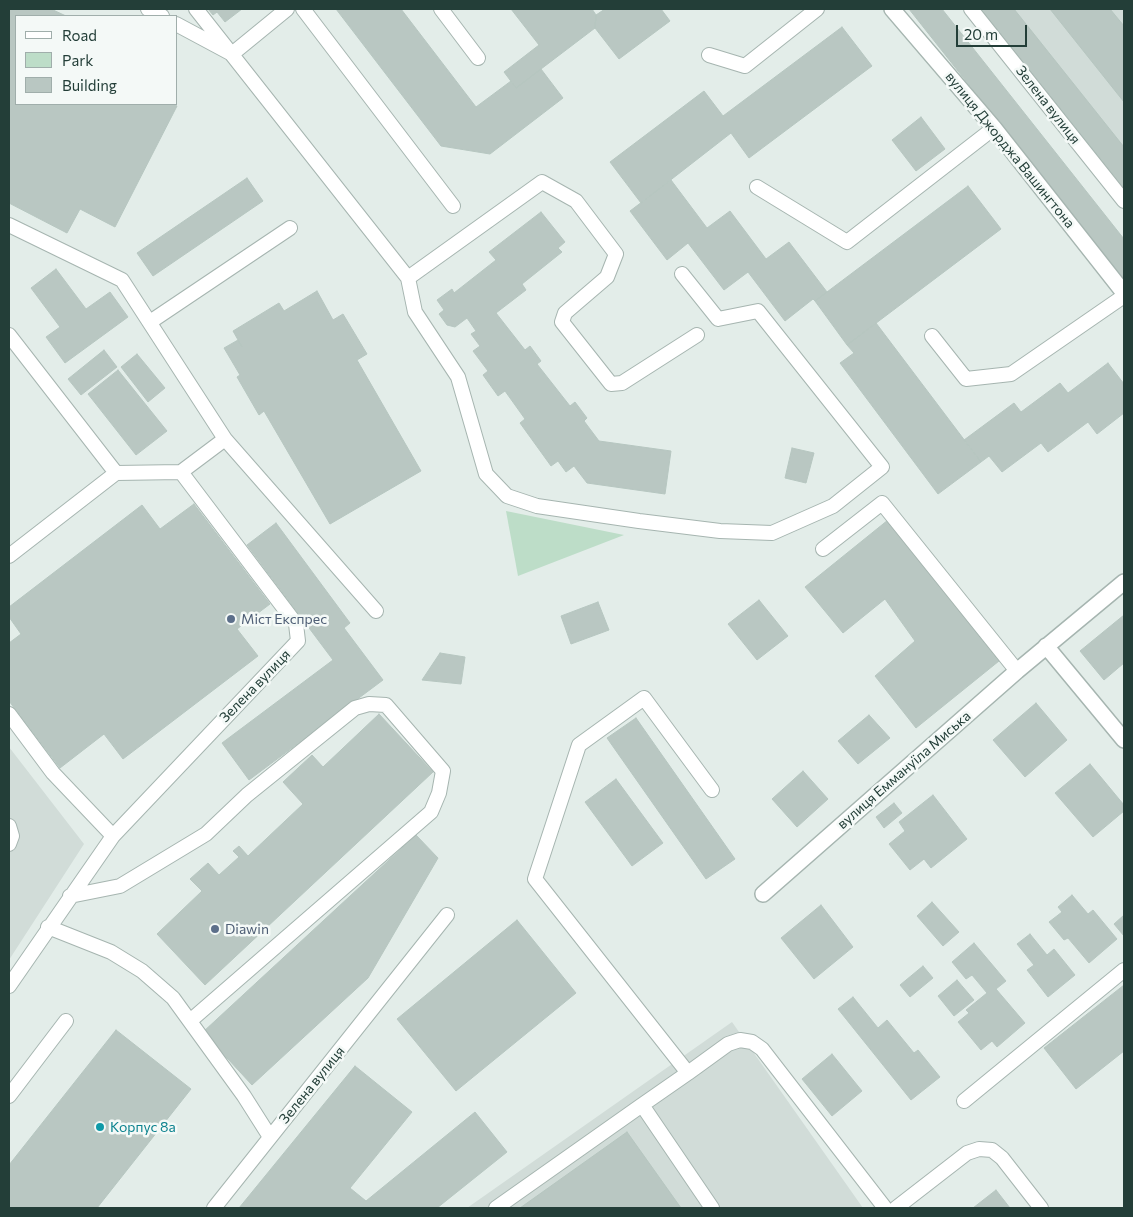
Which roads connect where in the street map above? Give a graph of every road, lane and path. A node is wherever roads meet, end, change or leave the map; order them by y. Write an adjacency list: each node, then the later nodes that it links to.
1 (148, 9): 9 (lane)
2 (196, 9): 11 (lane)
3 (287, 9): 11 (lane)
4 (303, 9): 17 (lane)
5 (441, 9): 13 (lane)
6 (817, 9): 12 (lane)
7 (892, 9): 14 (street, вулиця Джорджа Вашингтона)
8 (971, 9): 16 (lane, Зелена вулиця)
9 (160, 15)
10 (178, 25): 11 (lane)
11 (232, 54): 21 (lane)
12 (709, 55)
13 (478, 58)
14 (994, 128): 15 (lane); 22 (street, вулиця Джорджа Вашингтона)
15 (757, 187)
16 (1124, 201)
17 (454, 206)
18 (9, 225): 23 (lane)
19 (290, 228): 23 (lane)
20 (682, 274): 21 (lane)
21 (408, 278): 25 (lane)
22 (1124, 295): 26 (lane)
23 (150, 322): 27 (lane)
24 (9, 335): 29 (lane)
25 (697, 335)
26 (932, 336)
27 (225, 439): 28 (lane); 33 (lane)
28 (181, 472): 29 (lane); 40 (lane, Зелена вулиця)
29 (116, 473): 31 (lane)
30 (823, 549): 35 (lane)
31 (9, 556)
32 (1124, 582): 34 (street, вулиця Еммануїла Миська)
33 (376, 610)
34 (1046, 646): 35 (street, вулиця Еммануїла Миська); 37 (street)
35 (1017, 671): 42 (street, вулиця Еммануїла Миська)
36 (9, 714): 40 (lane)
37 (1124, 740)
38 (712, 790): 50 (lane)
39 (9, 826): 41 (lane)
40 (113, 836): 43 (lane, Зелена вулиця)
41 (9, 844)
42 (763, 894)
43 (70, 896): 45 (lane, Зелена вулиця); 49 (lane)
44 (448, 915): 54 (lane, Зелена вулиця)
45 (48, 927): 47 (lane, Зелена вулиця); 49 (lane)
46 (1124, 970): 52 (lane)
47 (9, 986)
48 (66, 1021): 51 (lane)
49 (190, 1021): 54 (lane)
50 (688, 1073): 53 (lane); 58 (lane)
51 (9, 1096)
52 (964, 1101)
53 (642, 1105): 56 (lane); 57 (lane)
54 (270, 1137): 55 (lane, Зелена вулиця)
55 (214, 1208)
56 (496, 1208)
57 (712, 1208)
58 (884, 1208)
59 (896, 1208): 60 (lane)
60 (1041, 1208)

